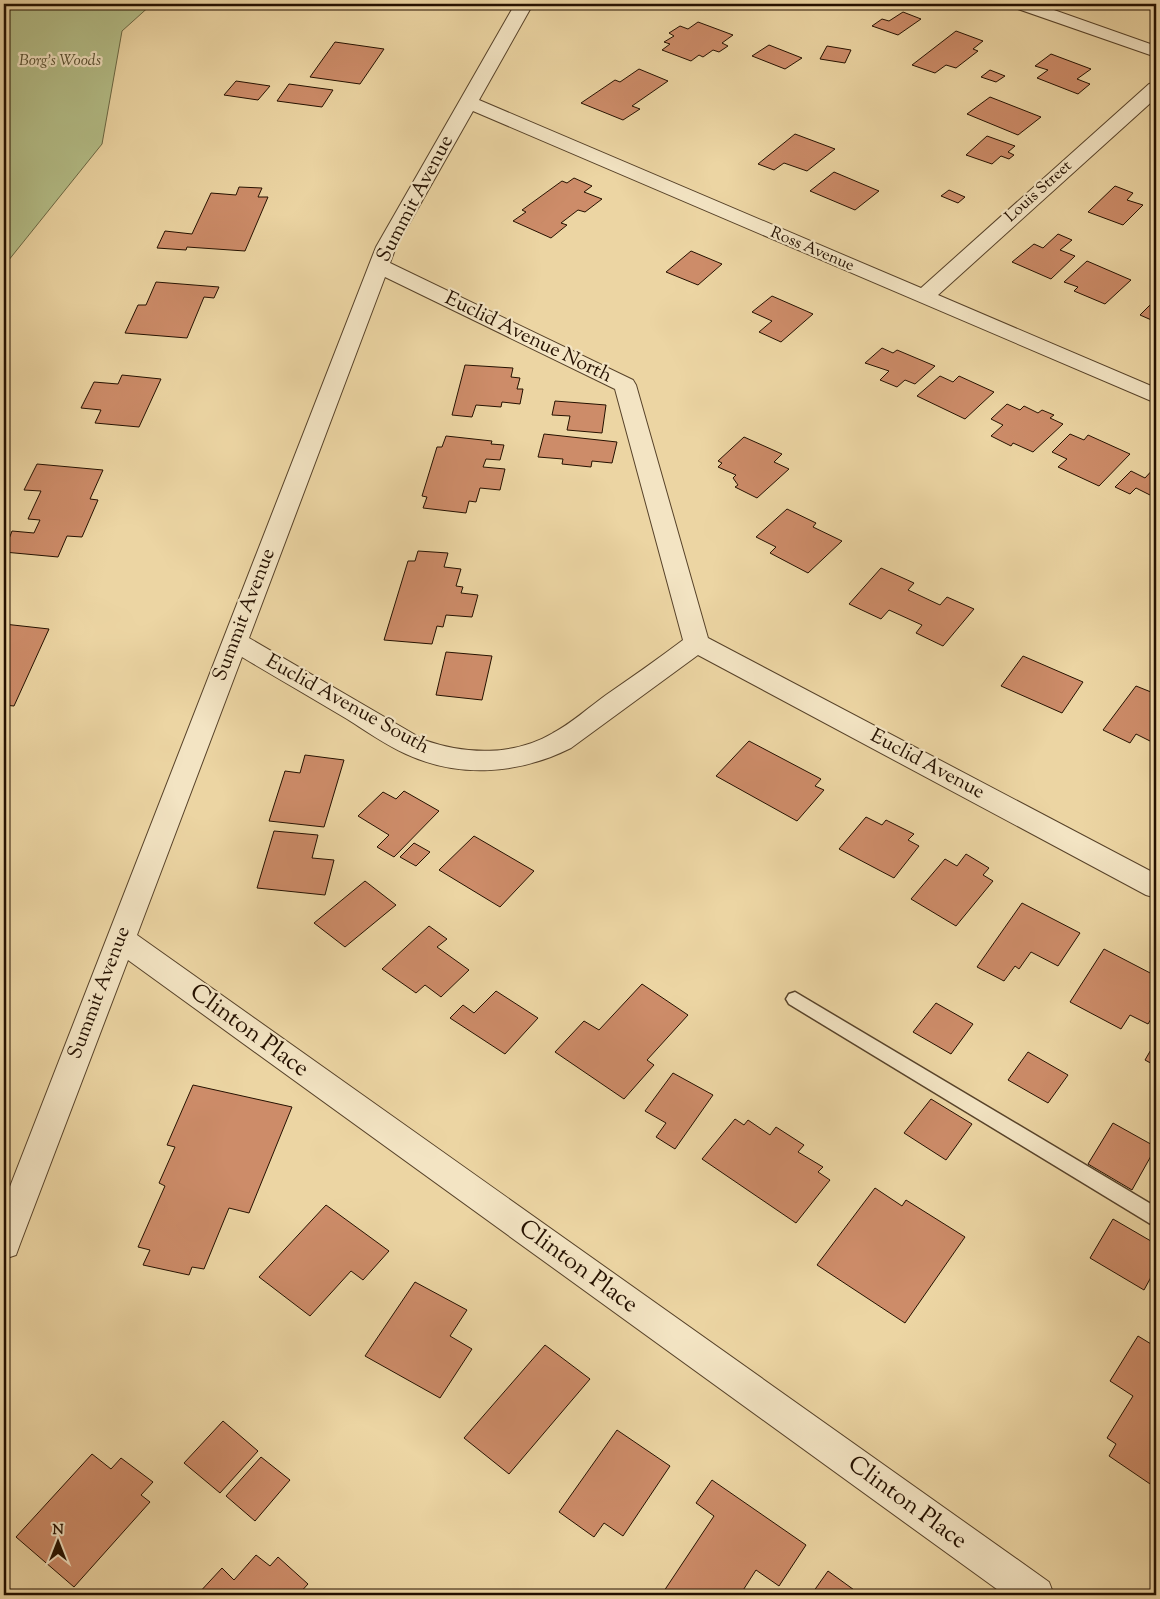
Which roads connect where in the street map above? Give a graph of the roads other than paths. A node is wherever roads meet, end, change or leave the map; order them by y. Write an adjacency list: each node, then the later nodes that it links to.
1 (524, 4): 5 (street, Summit Avenue)
2 (1021, 4): 3 (street)
3 (1156, 52)
4 (1156, 88): 7 (street, Louis Street)
5 (469, 103): 6 (street, Summit Avenue); 7 (street, Ross Avenue)
6 (379, 266): 9 (street, Summit Avenue); 10 (street, Euclid Avenue North)
7 (923, 297): 8 (street, Ross Avenue)
8 (1156, 396)
9 (235, 641): 10 (street, Euclid Avenue South); 12 (street, Summit Avenue)
10 (697, 643): 11 (street, Euclid Avenue)
11 (1156, 887)
12 (121, 939): 15 (street, Summit Avenue); 16 (street, Clinton Place)
13 (794, 999): 14 (lane)
14 (1156, 1217)
15 (4, 1244)
16 (1036, 1595)

